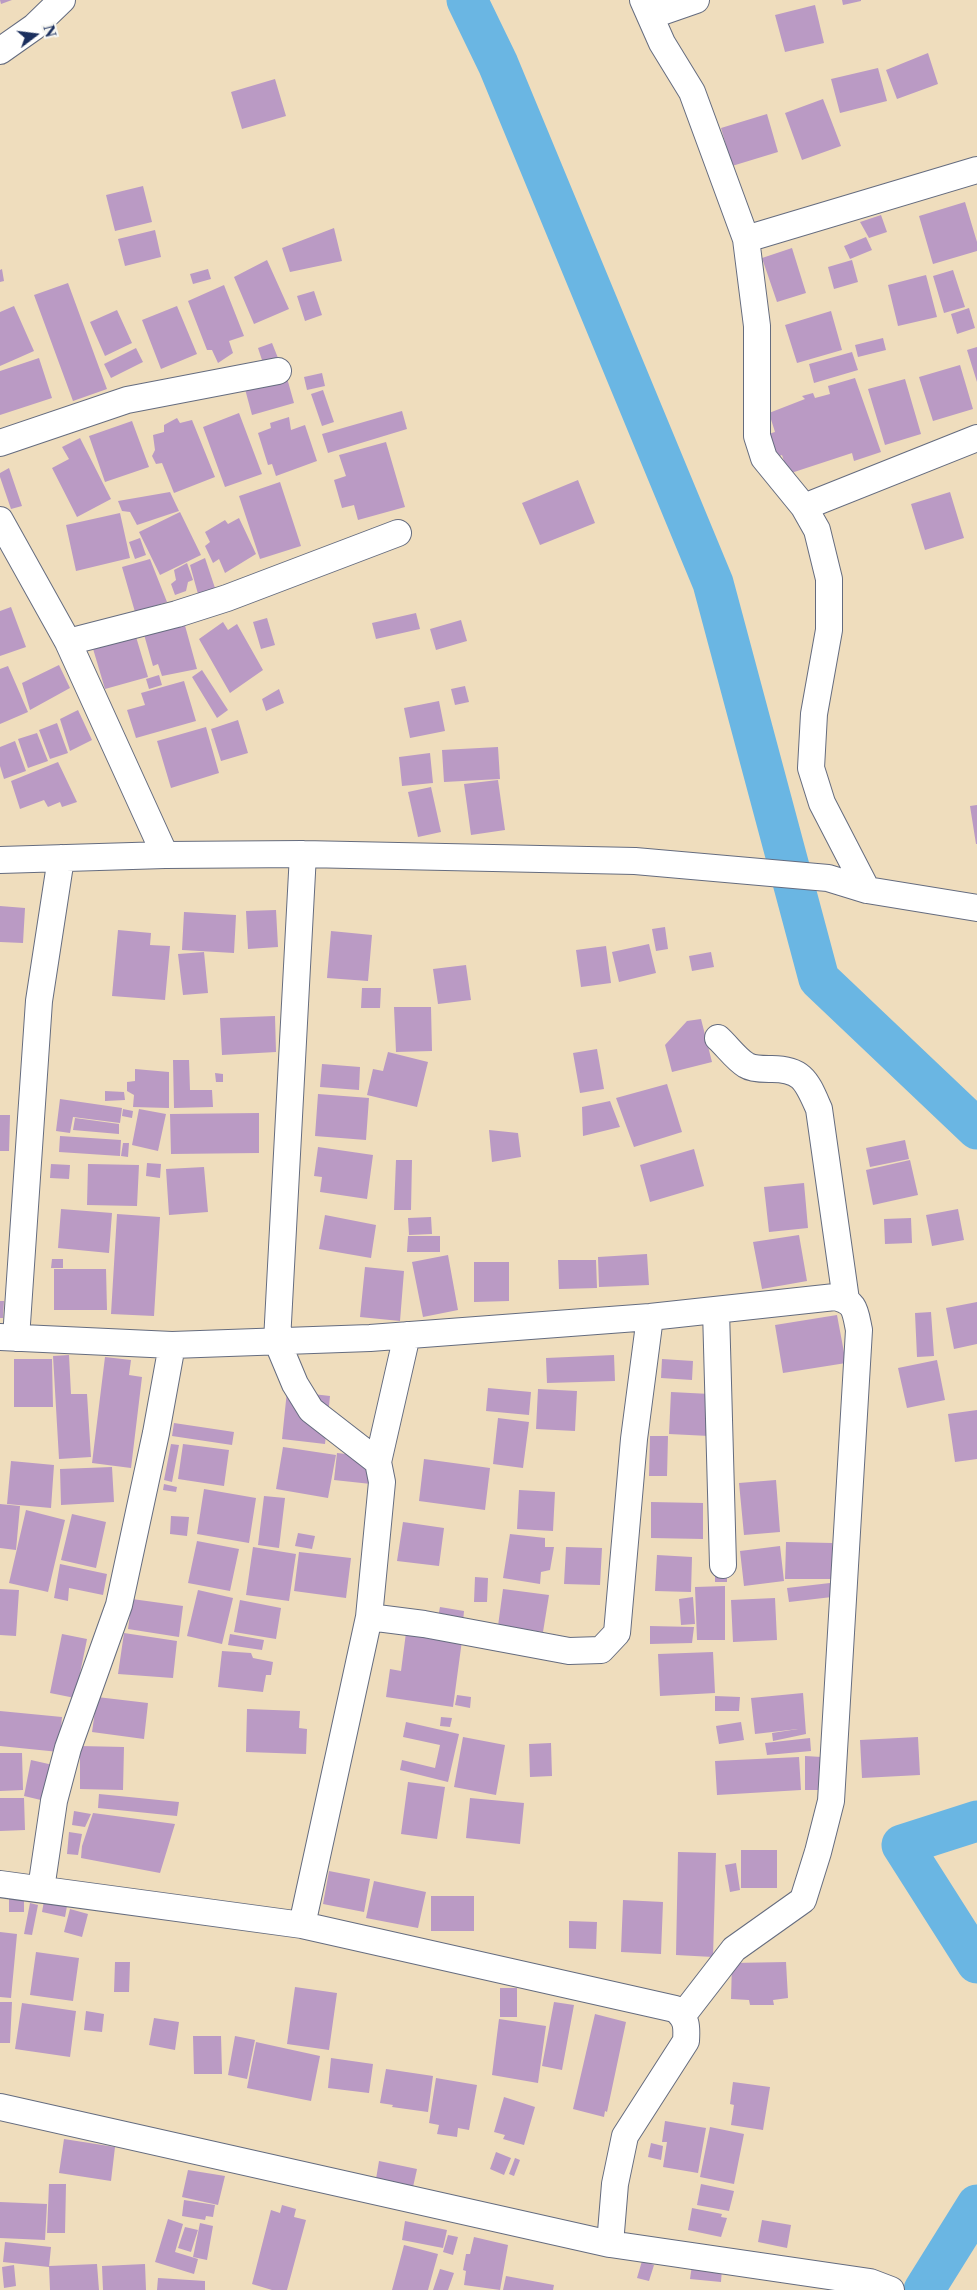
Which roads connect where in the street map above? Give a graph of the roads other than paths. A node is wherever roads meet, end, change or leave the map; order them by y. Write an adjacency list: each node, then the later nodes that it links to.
1 (62, 0): 4 (street)
2 (696, 0): 3 (street)
3 (647, 8): 6 (street)
4 (0, 51)
5 (977, 170): 6 (street)
6 (746, 239): 10 (street)
7 (278, 371): 9 (street)
8 (977, 438): 10 (street)
9 (0, 443)
10 (804, 507): 18 (street)
11 (0, 521): 13 (street)
12 (398, 533): 13 (street)
13 (68, 642): 15 (street)
14 (303, 854): 15 (street); 18 (street); 26 (street)
15 (165, 855): 16 (street)
16 (61, 858): 17 (street); 25 (street)
17 (0, 860)
18 (867, 890): 19 (street)
19 (977, 908)
20 (718, 1038): 21 (street)
21 (846, 1300): 22 (street); 34 (street)
22 (716, 1310): 23 (street); 29 (street)
23 (650, 1317): 24 (street); 30 (street)
24 (407, 1335): 26 (street); 28 (street)
25 (8, 1337): 27 (street)
26 (277, 1341): 27 (street); 28 (street)
27 (172, 1345): 32 (street)
28 (378, 1462): 30 (street)
29 (723, 1565)
30 (369, 1617): 33 (street)
31 (0, 1884): 32 (street)
32 (41, 1889): 33 (street)
33 (302, 1925): 34 (street)
34 (682, 2015): 36 (street)
35 (0, 2107): 36 (street)
36 (610, 2244): 37 (street)
37 (891, 2290)

